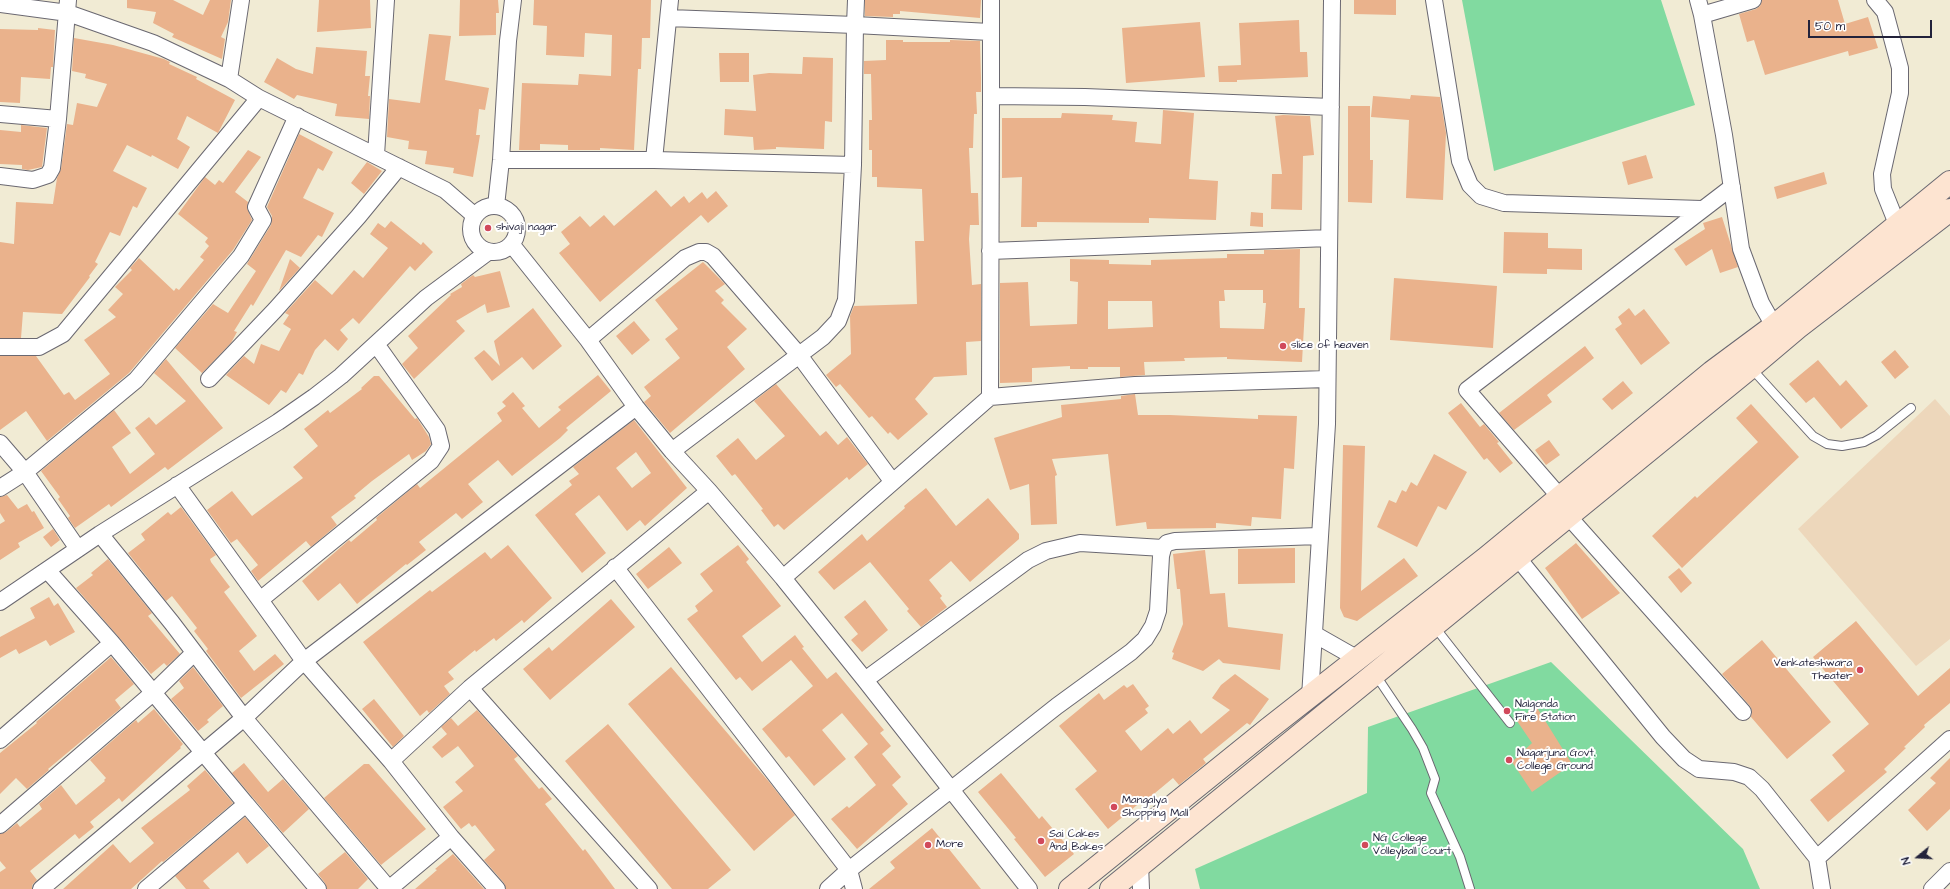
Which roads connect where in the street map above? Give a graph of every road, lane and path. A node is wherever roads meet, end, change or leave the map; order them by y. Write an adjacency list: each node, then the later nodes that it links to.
1 (242, 0): 17 (street)
2 (386, 0): 24 (street)
3 (513, 0): 25 (street)
4 (670, 0): 14 (street)
5 (856, 0): 15 (street)
6 (991, 0): 16 (street)
7 (1332, 0): 20 (street)
8 (1434, 0): 33 (street)
9 (1754, 0): 13 (street)
10 (1875, 0): 36 (street)
11 (0, 4): 12 (street)
12 (68, 6): 17 (street); 23 (street)
13 (1700, 7): 31 (street)
14 (669, 18): 15 (street); 26 (street)
15 (855, 25): 16 (street); 27 (street)
16 (990, 32): 18 (street)
17 (229, 79): 19 (street)
18 (991, 96): 20 (street); 39 (street)
19 (259, 98): 22 (street); 44 (street)
20 (1331, 107): 37 (street)
21 (0, 114): 23 (street)
22 (297, 116): 24 (street); 54 (street)
23 (58, 119): 29 (street)
24 (376, 155): 28 (street)
25 (501, 160): 26 (street); 32 (street)
26 (654, 160): 27 (street)
27 (853, 165): 45 (street)
28 (399, 167): 35 (street); 47 (street)
29 (0, 176)
30 (1950, 182): 36 (main road)
31 (1732, 186): 33 (street); 41 (street)
32 (496, 206): 35 (street); 38 (street)
33 (1702, 209): 59 (street)
34 (1950, 210): 46 (main road)
35 (475, 216): 40 (street)
36 (1897, 224): 41 (main road)
37 (1329, 238): 39 (street); 48 (street)
38 (512, 245): 40 (street); 42 (street)
39 (990, 251): 49 (street)
40 (488, 252): 43 (street)
41 (1774, 326): 59 (main road)
42 (588, 340): 45 (street); 50 (street)
43 (376, 344): 56 (street); 68 (street)
44 (0, 347)
45 (799, 355): 53 (street); 55 (street)
46 (1751, 367): 51 (lane); 59 (main road)
47 (209, 379)
48 (1327, 380): 49 (street); 61 (street)
49 (990, 397): 55 (street)
50 (636, 407): 53 (street); 75 (street)
51 (1911, 408)
52 (0, 443): 54 (street)
53 (672, 451): 58 (street)
54 (25, 472): 57 (street); 63 (street)
55 (892, 481): 67 (street)
56 (177, 485): 60 (street); 68 (street)
57 (0, 488)
58 (709, 491): 65 (street); 67 (street)
59 (1564, 506): 64 (main road); 74 (main road); 81 (street)
60 (100, 534): 63 (street); 73 (street)
61 (1319, 536): 62 (street); 71 (street)
62 (1163, 548): 77 (street); 88 (street)
63 (78, 549): 66 (street)
64 (1517, 557): 70 (main road); 92 (street)
65 (615, 567): 78 (street); 94 (street)
66 (48, 570): 69 (street); 72 (street)
67 (783, 578): 77 (street)
68 (260, 600): 75 (street)
69 (0, 602)
70 (1434, 625): 76 (main road); 83 (lane)
71 (1314, 634): 74 (street); 80 (street)
72 (112, 643): 79 (street); 85 (street)
73 (194, 653): 79 (street); 82 (street)
74 (1358, 659): 80 (main road)
75 (304, 661): 82 (street); 87 (street)
76 (1375, 673): 93 (main road); 108 (lane)
77 (865, 680): 88 (street)
78 (470, 688): 87 (street); 101 (street)
79 (154, 692): 86 (street); 90 (street)
80 (1310, 697): 105 (main road)
81 (1743, 712)
82 (244, 718): 86 (street); 99 (street)
83 (1510, 723)
84 (1950, 739): 92 (street)
85 (0, 740)
86 (204, 752): 89 (street); 96 (street)
87 (391, 761): 91 (street)
88 (952, 789): 94 (street); 104 (street)
89 (246, 804): 97 (street); 98 (street)
90 (0, 825)
91 (451, 837): 99 (street); 100 (street)
92 (1817, 858): 109 (street)
93 (1140, 864): 106 (main road); 107 (street)
94 (849, 870): 102 (street); 103 (street)
95 (1950, 871): 110 (street)
96 (46, 888)
97 (146, 889)
98 (318, 889)
99 (389, 889)
100 (497, 889)
101 (649, 889)
102 (828, 889)
103 (854, 889)
104 (1029, 889)
105 (1070, 889)
106 (1111, 889)
107 (1141, 889)
108 (1470, 889)
109 (1822, 889)
110 (1932, 889)

